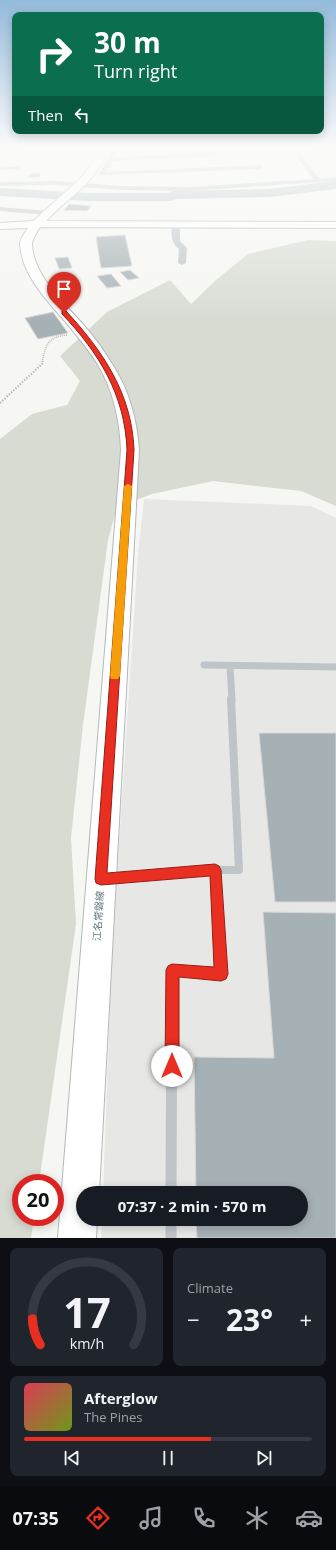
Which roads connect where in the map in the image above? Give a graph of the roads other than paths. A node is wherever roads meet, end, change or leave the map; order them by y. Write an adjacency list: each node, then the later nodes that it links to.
1 (53, 208): 3 (main road, 江名常磐線)
2 (0, 209): 3 (street)
3 (42, 218): 4 (main road); 6 (main road); 12 (main road, 江名常磐線)
4 (176, 225): 5 (main road); 7 (street)
5 (336, 225)
6 (0, 226)
7 (182, 263)
8 (204, 665): 9 (lane)
9 (230, 666): 10 (lane); 11 (lane)
10 (336, 667)
11 (215, 870): 12 (lane); 13 (lane)
12 (101, 879): 15 (main road, 江名常磐線)
13 (171, 1186)
14 (171, 1226): 16 (lane)
15 (77, 1238)
16 (171, 1238)

